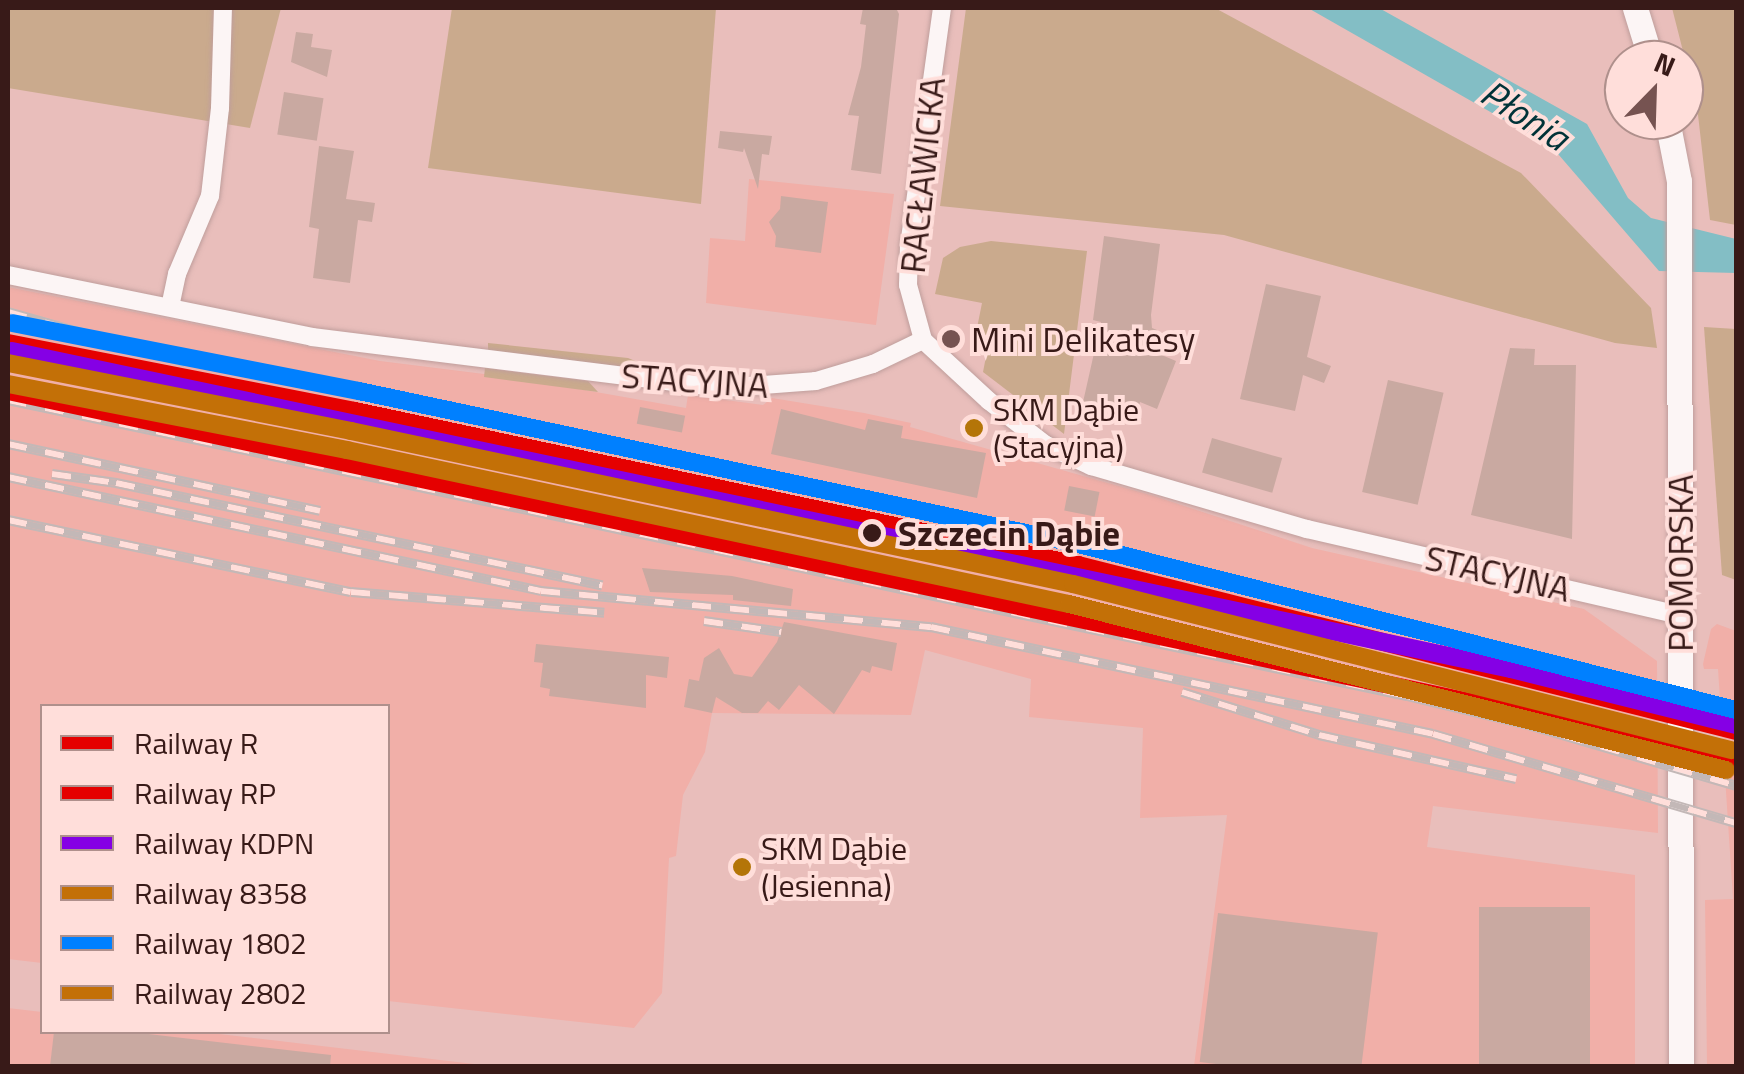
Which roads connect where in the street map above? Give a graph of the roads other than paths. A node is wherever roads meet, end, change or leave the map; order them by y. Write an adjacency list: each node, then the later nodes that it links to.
1 (222, 8): 7 (street)
2 (942, 8): 8 (street, RACŁAWICKA)
3 (1635, 8): 4 (street)
4 (1645, 40)
5 (1672, 140): 9 (street, POMORSKA)
6 (8, 274): 7 (street, STACYJNA)
7 (170, 307): 8 (street, STACYJNA)
8 (923, 340): 9 (street, STACYJNA)
9 (1680, 615): 10 (street, POMORSKA)
10 (1681, 1066)

